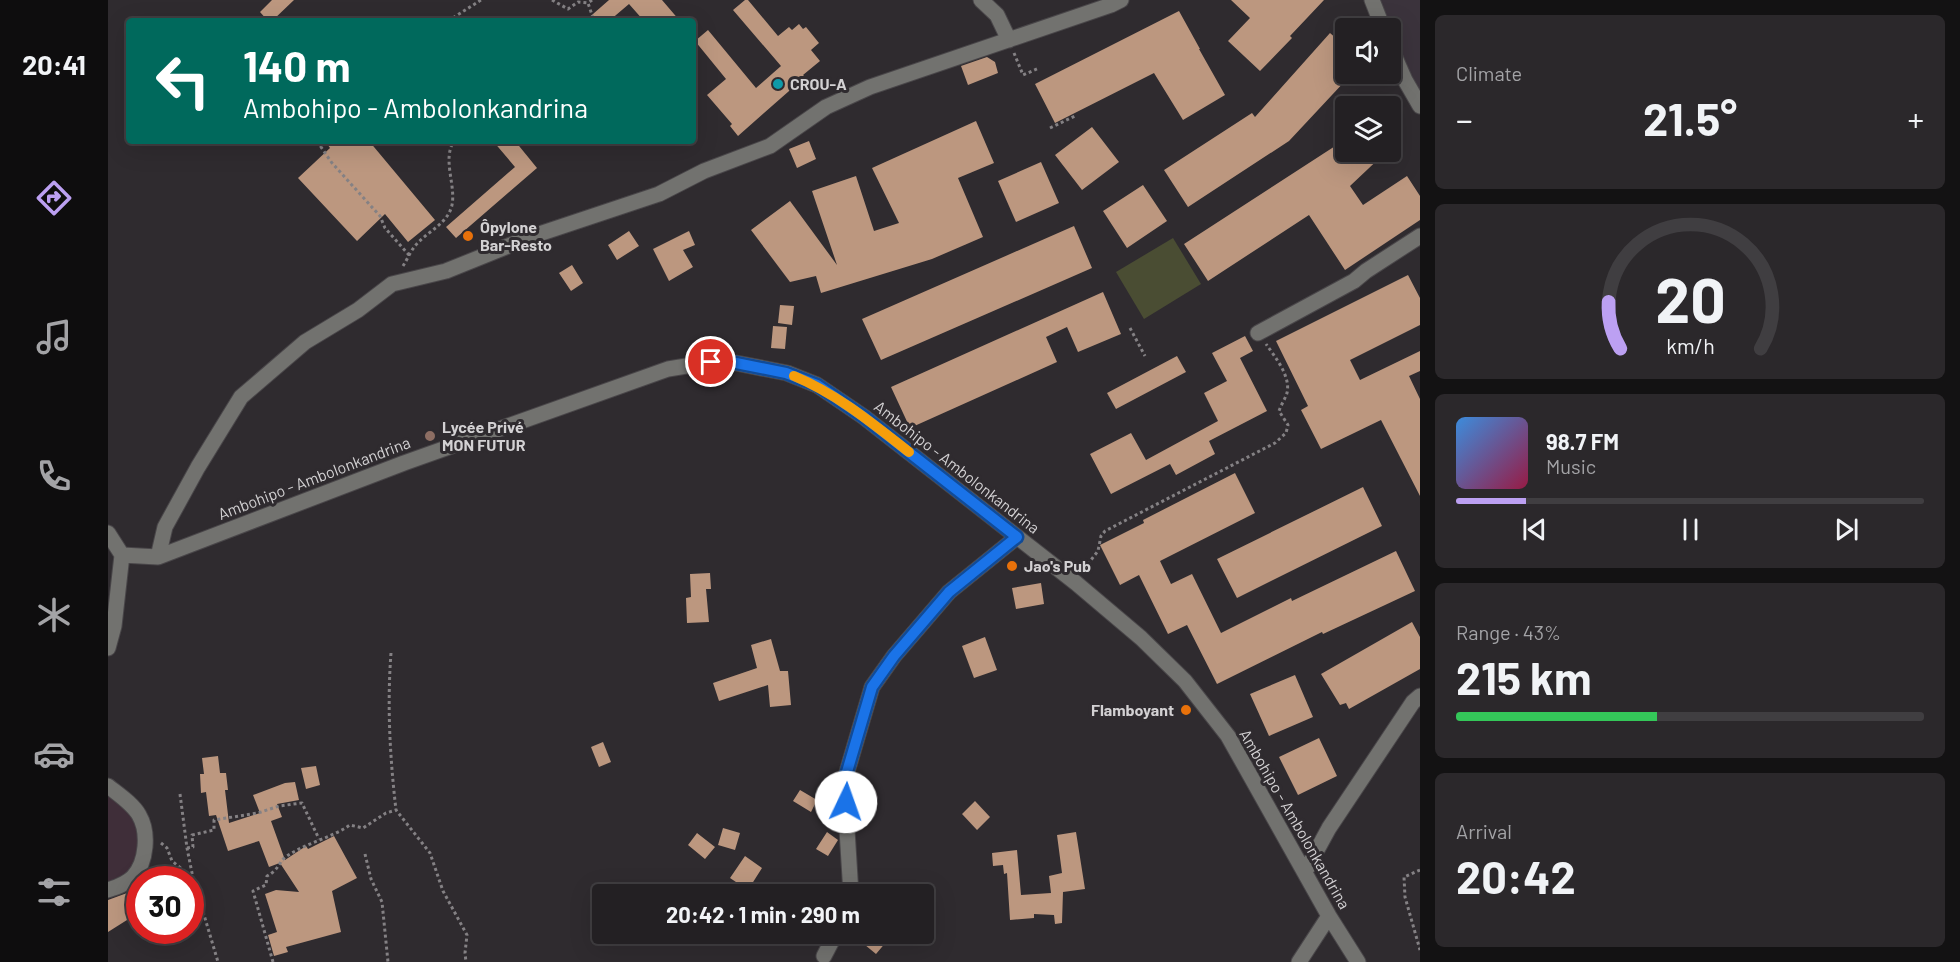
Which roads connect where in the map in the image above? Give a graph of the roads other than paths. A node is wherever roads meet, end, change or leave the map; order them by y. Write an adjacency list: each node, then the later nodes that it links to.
1 (981, 0): 5 (street)
2 (1121, 0): 5 (street)
3 (1372, 0): 4 (street)
4 (1379, 18)
5 (1009, 40): 13 (street)
6 (1401, 71): 7 (street)
7 (1420, 105)
8 (1420, 236): 9 (street)
9 (1258, 333)
10 (108, 532): 12 (street)
11 (1017, 537): 13 (street, Ambohipo - Ambolonkandrina); 17 (street, Ambohipo - Ambolonkandrina); 18 (street)
12 (122, 555): 13 (street, Ambohipo - Ambolonkandrina); 14 (street)
13 (158, 557)
14 (108, 648)
15 (1420, 696): 17 (street)
16 (108, 786): 19 (street)
17 (1305, 872): 20 (street, Ambohipo - Ambolonkandrina)
18 (850, 884)
19 (108, 890)
20 (1329, 916): 23 (street); 24 (street, Ambohipo - Ambolonkandrina)
21 (830, 944): 22 (street)
22 (824, 957)
23 (1299, 962)
24 (1358, 962)

